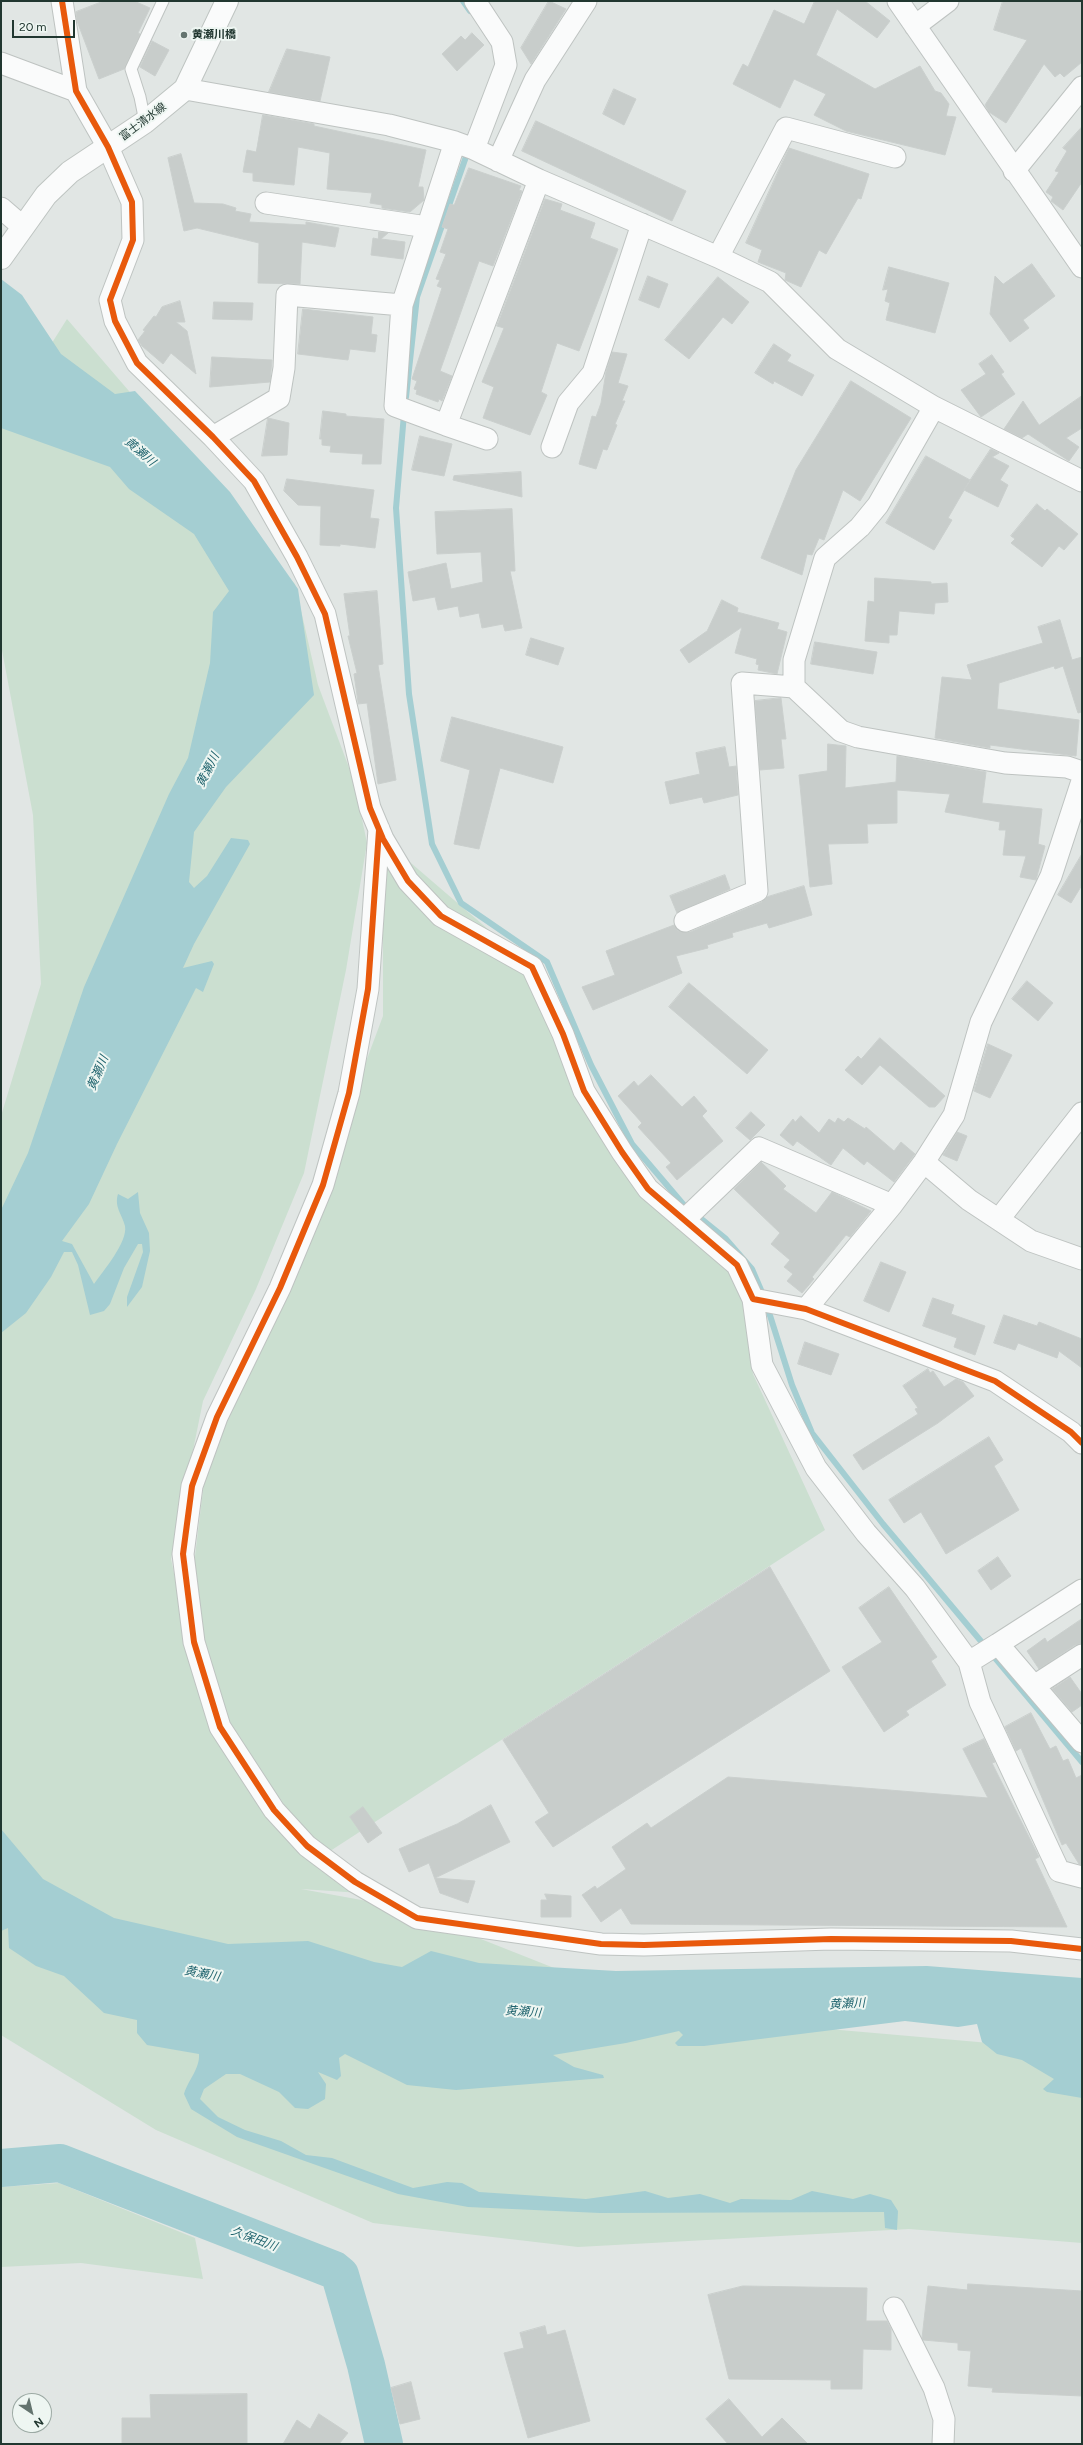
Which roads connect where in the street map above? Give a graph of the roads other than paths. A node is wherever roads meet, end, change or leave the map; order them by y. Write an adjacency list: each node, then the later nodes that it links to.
1 (62, 1): 12 (street)
2 (163, 1): 13 (lane)
3 (227, 1): 11 (main road, 富士清水線)
4 (475, 1): 14 (street)
5 (586, 1): 17 (street)
6 (898, 1): 8 (street)
7 (948, 1): 8 (street)
8 (915, 26): 18 (street)
9 (1, 63): 12 (street)
10 (1082, 87): 18 (street)
11 (185, 88): 13 (main road, 富士清水線); 14 (street)
12 (76, 90): 15 (street)
13 (145, 122): 15 (main road, 富士清水線)
14 (465, 145): 17 (street); 23 (street)
15 (108, 147): 24 (main road, 富士清水線); 30 (street)
16 (895, 157): 25 (street)
17 (498, 161): 19 (street)
18 (1014, 171): 26 (street)
19 (539, 180): 22 (street); 29 (street)
20 (266, 203): 23 (street)
21 (1, 208): 24 (street)
22 (642, 224): 25 (street); 32 (street)
23 (427, 227): 27 (street)
24 (12, 242)
25 (718, 257): 28 (street)
26 (1082, 267)
27 (402, 305): 29 (street); 30 (street)
28 (934, 407): 33 (street); 34 (street)
29 (446, 425): 31 (street)
30 (213, 437): 37 (street)
31 (487, 440)
32 (552, 447)
33 (1082, 481)
34 (794, 687): 35 (street); 38 (street)
35 (1082, 772)
36 (1082, 781): 40 (street)
37 (379, 828): 43 (street); 55 (street)
38 (685, 921)
39 (1082, 1113): 42 (street)
40 (924, 1162): 41 (street); 42 (street)
41 (892, 1206): 43 (street); 46 (street)
42 (999, 1219): 44 (street)
43 (684, 1220): 45 (street)
44 (1082, 1259)
45 (753, 1298): 46 (street); 51 (street)
46 (806, 1310): 47 (street)
47 (1082, 1443)
48 (1082, 1590): 49 (street)
49 (998, 1644): 51 (street); 52 (street)
50 (1082, 1655): 52 (street)
51 (974, 1659): 54 (street)
52 (1034, 1686): 53 (street)
53 (1082, 1742)
54 (1082, 1877)
55 (1082, 1949)
56 (894, 2308): 57 (street)
57 (943, 2444)

